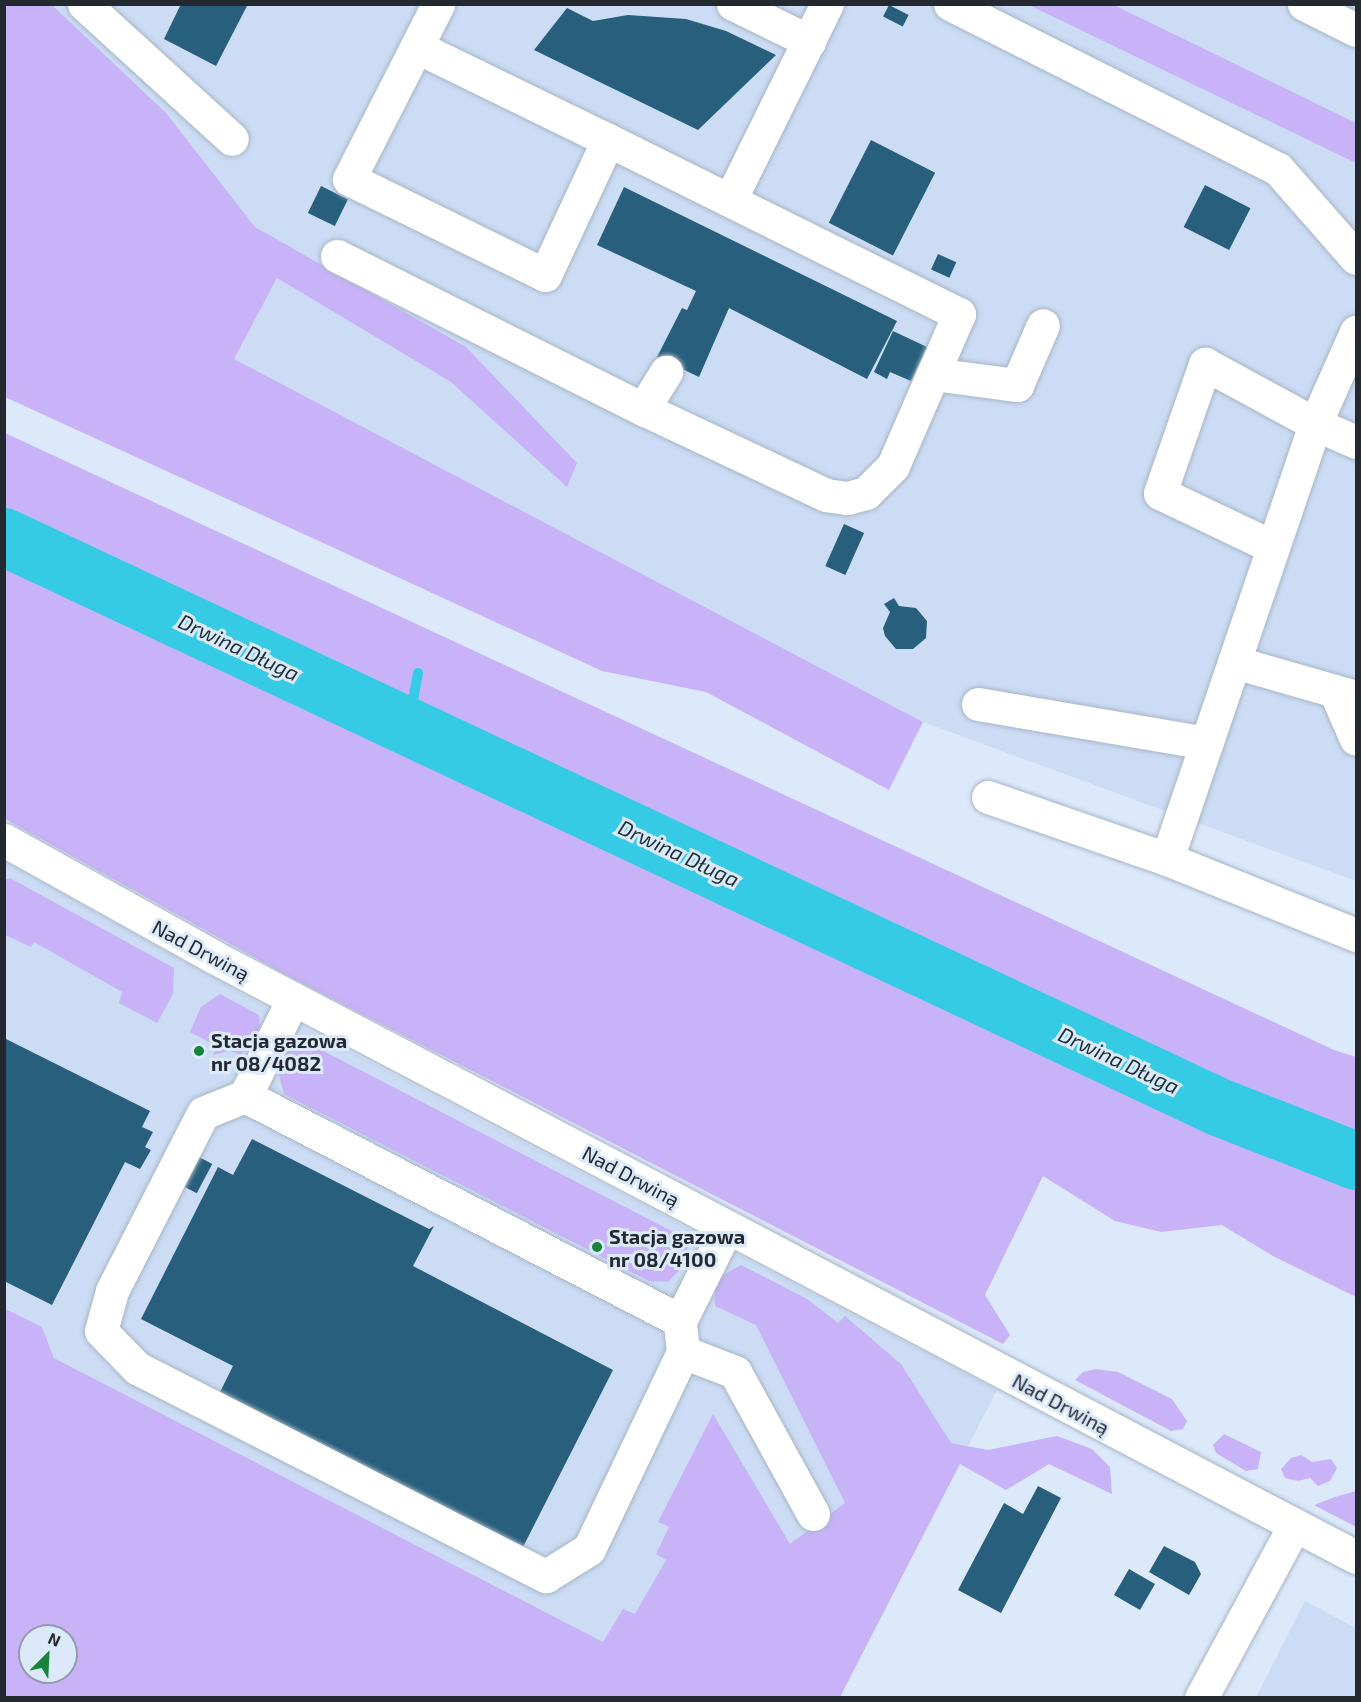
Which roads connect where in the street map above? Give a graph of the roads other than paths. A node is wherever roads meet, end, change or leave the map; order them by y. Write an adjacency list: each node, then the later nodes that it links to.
1 (84, 4): 10 (street)
2 (438, 4): 9 (street)
3 (733, 4): 8 (street)
4 (827, 4): 8 (street)
5 (950, 4): 14 (street)
6 (1304, 4): 7 (street)
7 (1356, 30)
8 (809, 41): 12 (street)
9 (417, 47): 11 (street); 11 (street)
10 (232, 139)
11 (608, 140): 12 (street)
12 (730, 200): 18 (street)
13 (338, 256): 19 (street)
14 (1356, 258)
15 (1043, 325): 18 (street)
16 (1356, 332): 20 (street)
17 (666, 372): 19 (street)
18 (933, 374): 19 (street)
19 (643, 409)
20 (1315, 424): 21 (street); 22 (street); 22 (street)
21 (1356, 442)
22 (1273, 547): 23 (street)
23 (1234, 662): 24 (street); 27 (street)
24 (1346, 694): 26 (street)
25 (978, 704): 27 (street)
26 (1356, 739)
27 (1207, 743): 30 (street)
28 (988, 797): 30 (street)
29 (4, 840): 32 (street, Nad Drwiną)
30 (1167, 859): 31 (street)
31 (1356, 935)
32 (293, 999): 33 (street); 34 (street, Nad Drwiną)
33 (245, 1096): 35 (street); 35 (street)
34 (728, 1227): 35 (street); 37 (street, Nad Drwiną)
35 (681, 1337): 36 (street)
36 (813, 1514)
37 (1294, 1526): 38 (street, Nad Drwiną); 39 (street)
38 (1356, 1557)
39 (1200, 1698)

